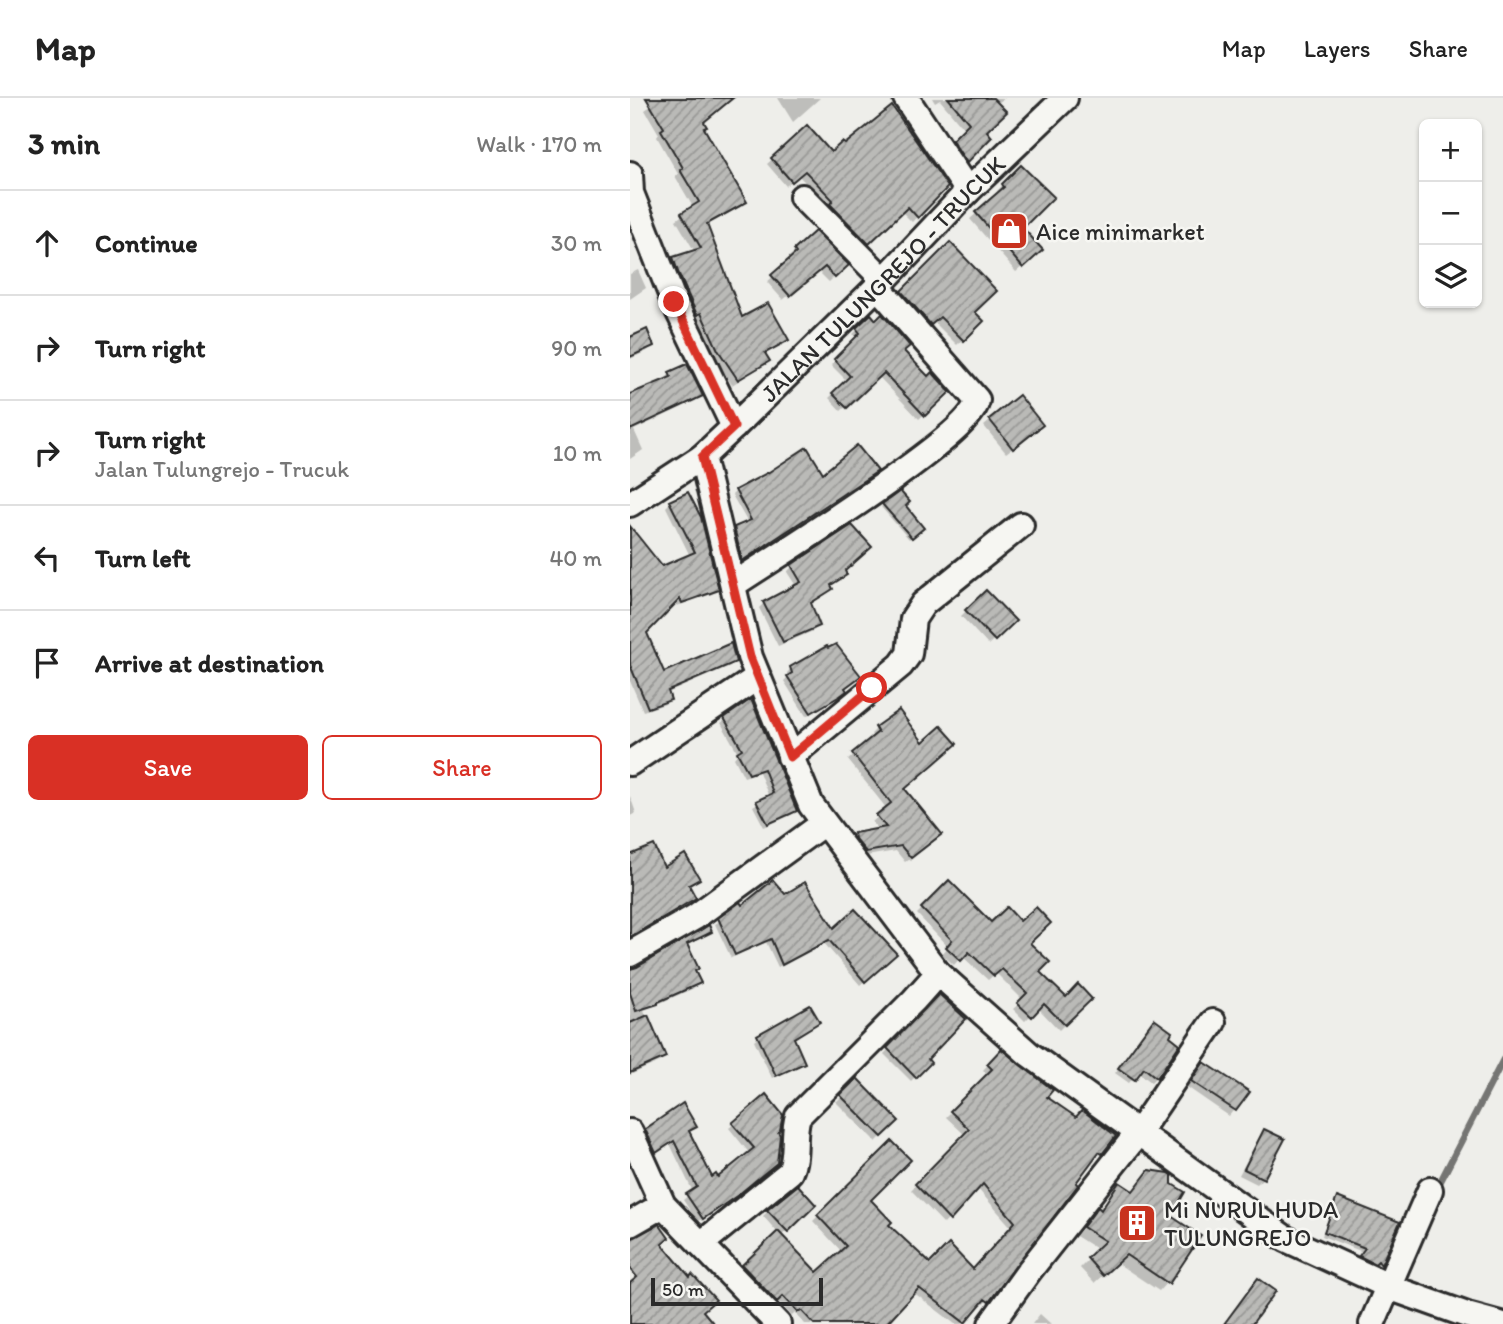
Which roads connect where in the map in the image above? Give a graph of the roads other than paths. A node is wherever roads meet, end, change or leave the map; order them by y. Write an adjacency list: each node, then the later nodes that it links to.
1 (906, 98): 4 (street)
2 (1065, 98): 4 (street, JALAN TULUNGREJO - TRUCUK)
3 (630, 174): 7 (street)
4 (968, 191): 6 (street, JALAN TULUNGREJO - TRUCUK)
5 (803, 197): 6 (street)
6 (881, 283): 7 (street, JALAN TULUNGREJO - TRUCUK); 11 (street)
7 (734, 427): 8 (street, JALAN TULUNGREJO - TRUCUK)
8 (702, 457): 9 (street, JALAN TULUNGREJO - TRUCUK); 11 (street)
9 (630, 504)
10 (1021, 525): 13 (street)
11 (733, 585): 12 (street)
12 (758, 677): 13 (street); 14 (street)
13 (790, 757): 15 (street)
14 (630, 763)
15 (824, 823): 16 (street); 17 (street)
16 (630, 954)
17 (938, 972): 20 (street); 24 (street)
18 (1213, 1022): 20 (street)
19 (630, 1132): 22 (street)
20 (1138, 1133): 25 (street); 27 (street)
21 (1430, 1190): 25 (street)
22 (663, 1205): 23 (street); 24 (street)
23 (630, 1224)
24 (701, 1244): 26 (street)
25 (1388, 1286): 28 (street); 29 (street)
26 (778, 1324)
27 (990, 1324)
28 (1372, 1324)
29 (1500, 1324)

